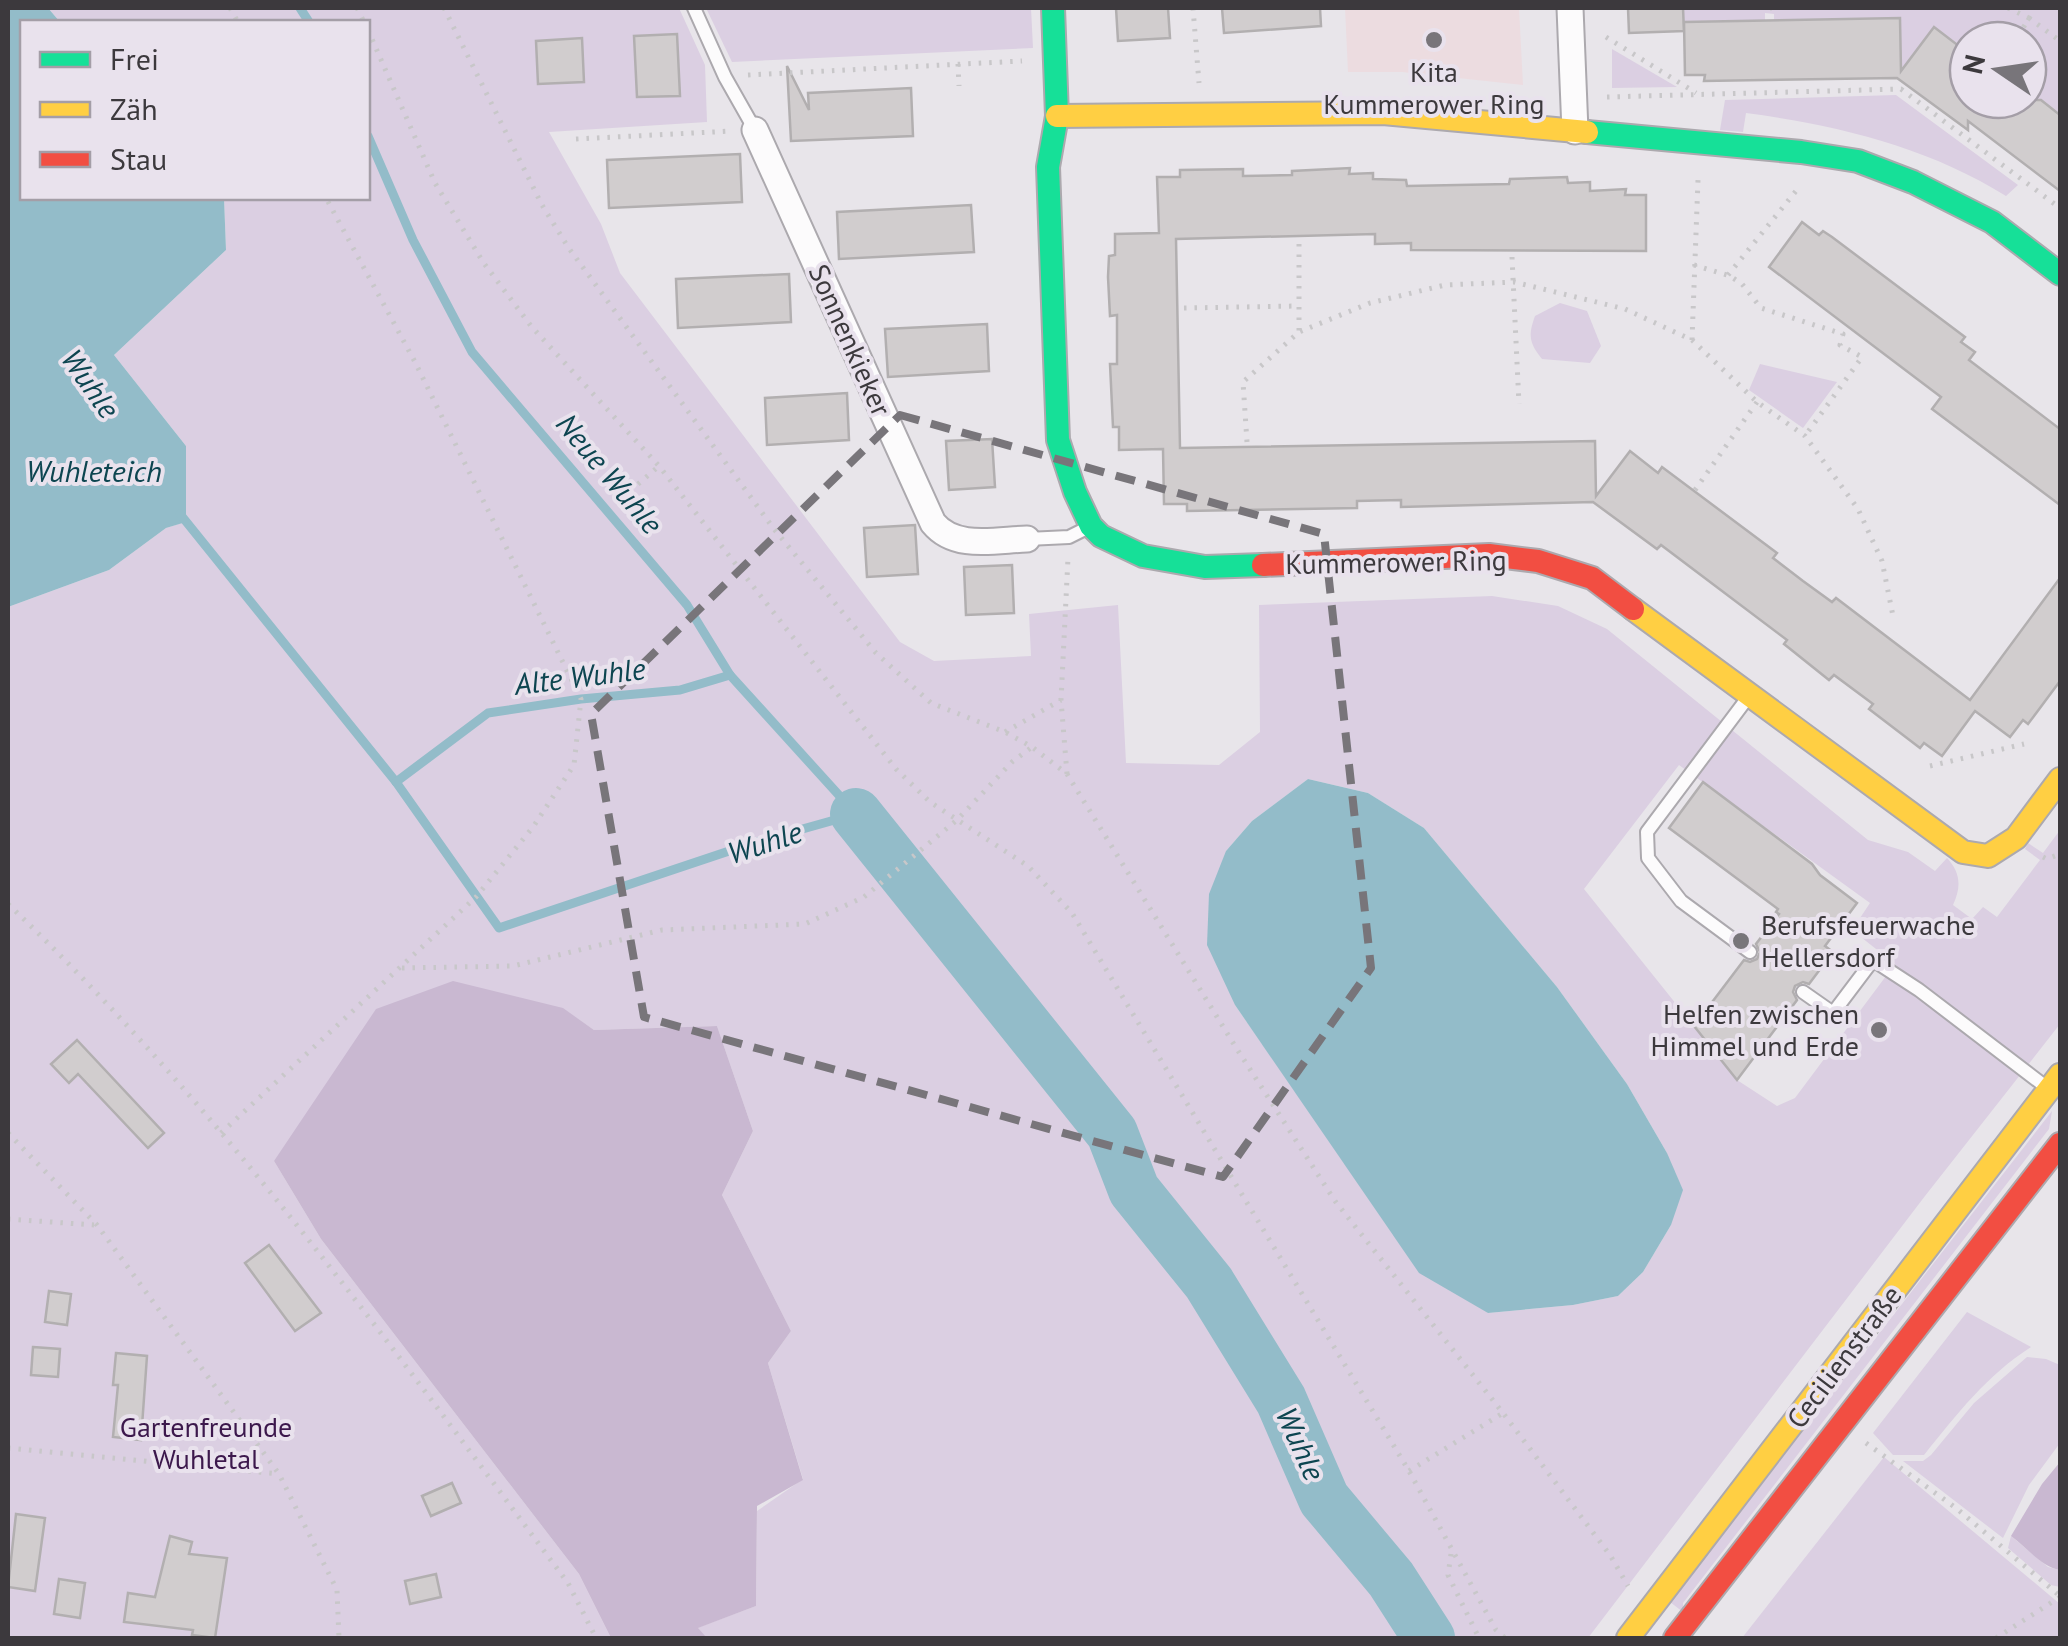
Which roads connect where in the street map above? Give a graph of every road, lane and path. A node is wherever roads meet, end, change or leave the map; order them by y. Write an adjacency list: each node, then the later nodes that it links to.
1 (444, 8): 49 (path)
2 (694, 8): 13 (lane, Sonnenkieker)
3 (1053, 8): 11 (street)
4 (1193, 8): 18 (path)
5 (1570, 8): 20 (street)
6 (2008, 8): 7 (path)
7 (2029, 18): 10 (path)
8 (370, 35): 40 (path)
9 (1606, 38): 15 (path)
10 (2060, 41)
11 (1056, 59): 12 (path); 17 (street)
12 (958, 64): 13 (path); 14 (path)
13 (726, 76): 19 (lane, Sonnenkieker)
14 (959, 86)
15 (1698, 94): 16 (path); 25 (path)
16 (1607, 97)
17 (1058, 116): 18 (street); 43 (street)
18 (1202, 116): 20 (street)
19 (755, 130): 21 (path); 45 (street, Sonnenkieker)
20 (1575, 130): 29 (street)
21 (576, 139)
22 (1698, 180): 28 (path)
23 (1796, 190): 30 (path)
24 (327, 200): 58 (path)
25 (2060, 208)
26 (1299, 244): 32 (path)
27 (1512, 257): 31 (path)
28 (1694, 265): 30 (path); 35 (path)
29 (2060, 274)
30 (1728, 275): 38 (path)
31 (1514, 282): 34 (path); 35 (path); 37 (path)
32 (1298, 306): 33 (path); 34 (path)
33 (1184, 308)
34 (1299, 332): 39 (path)
35 (1692, 340): 36 (path)
36 (1757, 402): 38 (path); 41 (path)
37 (1519, 404)
38 (1805, 436): 46 (path)
39 (1248, 442)
40 (660, 466): 42 (path); 55 (path)
41 (1695, 490)
42 (630, 491)
43 (1091, 526): 44 (lane, Sonnenkieker); 47 (street, Kummerower Ring)
44 (1069, 536): 45 (lane, Sonnenkieker); 48 (path)
45 (1027, 539)
46 (1893, 616)
47 (1751, 694): 54 (street, Kummerower Ring); 57 (lane)
48 (1061, 700): 49 (path); 53 (path)
49 (1005, 732): 51 (path)
50 (2024, 744): 52 (path)
51 (1032, 747): 53 (path); 55 (path)
52 (1930, 766)
53 (1067, 774): 66 (path)
54 (2060, 779)
55 (957, 820): 58 (path); 69 (path)
56 (8, 904): 62 (path)
57 (1750, 952)
58 (399, 968): 62 (path)
59 (1804, 992): 60 (lane)
60 (2057, 1088): 79 (street, Cecilienstraße)
61 (8, 1133): 65 (path)
62 (221, 1133): 76 (path)
63 (2060, 1144): 74 (street, Cecilienstraße)
64 (8, 1218): 65 (path)
65 (97, 1225): 70 (path)
66 (1503, 1414): 69 (path); 72 (path)
67 (1860, 1438): 73 (path)
68 (8, 1448): 70 (path)
69 (1409, 1471): 71 (path)
70 (279, 1474): 75 (path)
71 (1452, 1552): 77 (path); 78 (path)
72 (1628, 1586)
73 (2060, 1596): 80 (path)
74 (1678, 1637)
75 (340, 1638)
76 (596, 1638)
77 (1480, 1638)
78 (1504, 1638)
79 (1628, 1638)
80 (1996, 1638)

